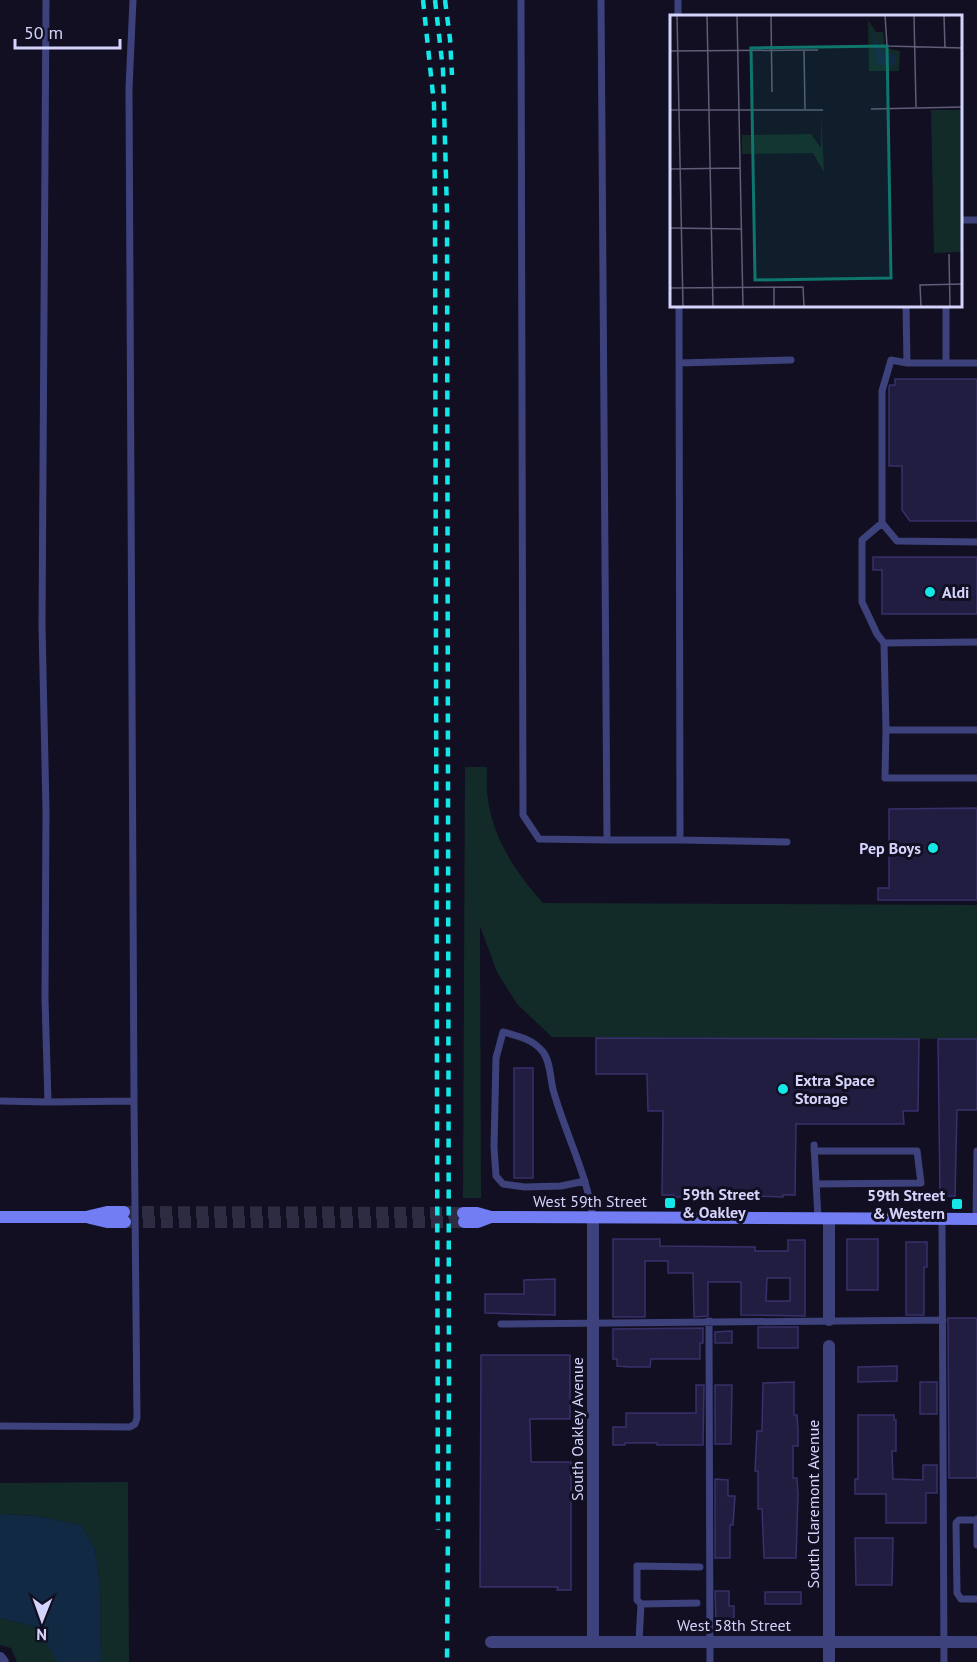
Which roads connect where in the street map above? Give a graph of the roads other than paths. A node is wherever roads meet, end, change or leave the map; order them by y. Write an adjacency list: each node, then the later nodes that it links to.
1 (46, 0): 25 (lane)
2 (133, 0): 24 (lane)
3 (521, 0): 20 (lane)
4 (601, 0): 20 (lane)
5 (679, 308): 9 (lane)
6 (906, 308): 10 (lane)
7 (946, 308): 11 (lane)
8 (790, 360): 9 (lane)
9 (679, 363): 21 (lane)
10 (907, 363): 11 (lane); 13 (lane)
11 (946, 363): 12 (lane)
12 (977, 363)
13 (882, 523): 14 (lane); 16 (lane)
14 (977, 542)
15 (977, 642): 16 (lane)
16 (884, 643): 17 (lane)
17 (886, 730): 18 (lane); 19 (lane)
18 (977, 730)
19 (977, 778)
20 (607, 840): 21 (lane)
21 (680, 840): 22 (lane)
22 (787, 842)
23 (0, 1101): 25 (lane)
24 (134, 1101): 25 (lane); 43 (lane)
25 (48, 1102)
26 (977, 1151): 28 (lane)
27 (585, 1182): 27 (lane); 33 (lane)
28 (977, 1182): 36 (lane)
29 (816, 1184): 29 (lane); 34 (lane)
30 (0, 1217): 31 (street)
31 (124, 1217)
32 (463, 1218): 33 (street, West 59th Street)
33 (593, 1218): 34 (street, West 59th Street); 40 (street, South Oakley Avenue)
34 (824, 1219): 35 (street, West 59th Street); 37 (street)
35 (942, 1219): 36 (street, West 59th Street); 38 (lane)
36 (976, 1219)
37 (829, 1320): 38 (lane); 39 (lane)
38 (943, 1320): 55 (lane)
39 (710, 1321): 40 (lane); 53 (lane)
40 (593, 1323): 41 (lane); 50 (street, South Oakley Avenue)
41 (501, 1324)
42 (829, 1346): 54 (street, South Claremont Avenue)
43 (0, 1426)
44 (977, 1520): 45 (lane); 47 (lane)
45 (977, 1545)
46 (700, 1567): 49 (lane)
47 (977, 1599)
48 (697, 1603): 49 (lane)
49 (641, 1604): 51 (lane)
50 (593, 1641): 51 (street, West 58th Street); 52 (street, West 58th Street)
51 (639, 1641): 53 (street, West 58th Street)
52 (491, 1642)
53 (710, 1642): 54 (street, West 58th Street); 57 (lane)
54 (829, 1642): 55 (street, West 58th Street); 58 (street, South Claremont Avenue)
55 (944, 1642): 56 (street, West 58th Street); 59 (lane)
56 (977, 1642)
57 (710, 1662)
58 (829, 1662)
59 (944, 1662)

